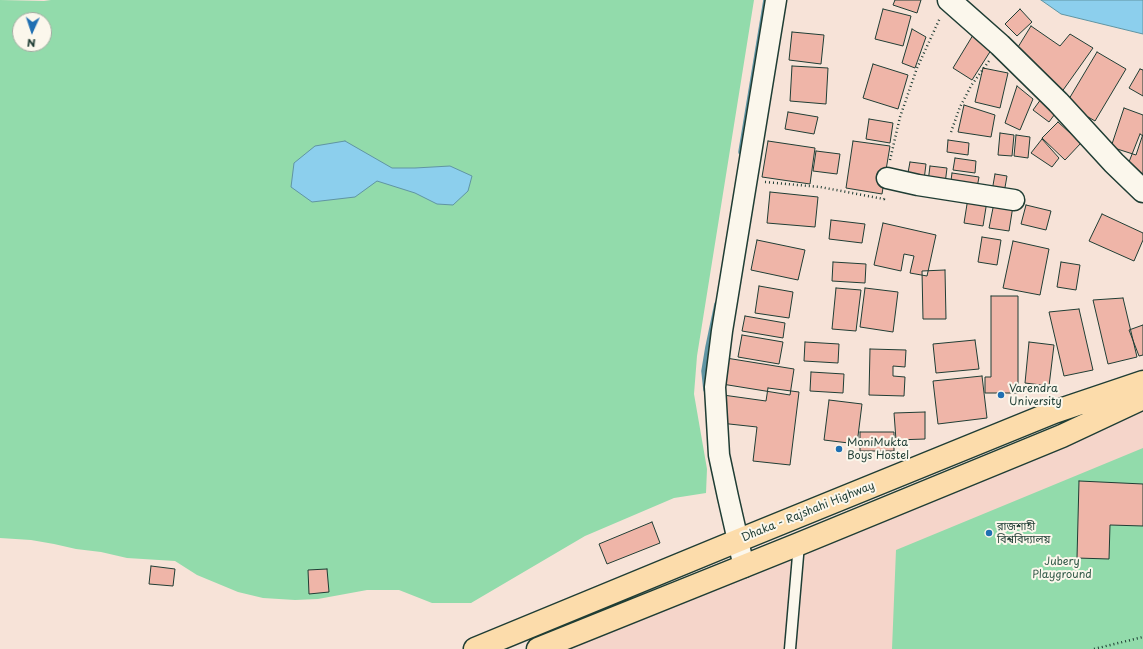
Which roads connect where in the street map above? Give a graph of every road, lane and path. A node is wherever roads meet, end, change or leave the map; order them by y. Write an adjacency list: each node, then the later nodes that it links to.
1 (776, 0): 6 (street)
2 (949, 0): 3 (street); 5 (path)
3 (1000, 45): 4 (path); 7 (street)
4 (951, 132)
5 (887, 178): 6 (path); 8 (street)
6 (747, 180): 11 (street)
7 (1143, 191)
8 (1014, 200)
9 (1143, 382): 11 (highway, Dhaka - Rajshahi Highway)
10 (1143, 398): 12 (highway)
11 (737, 541): 13 (street); 15 (highway, Dhaka - Rajshahi Highway)
12 (799, 544): 13 (highway); 17 (lane)
13 (744, 566): 16 (highway)
14 (1143, 637): 18 (path)
15 (475, 649)
16 (538, 649)
17 (790, 649)
18 (1094, 649)

